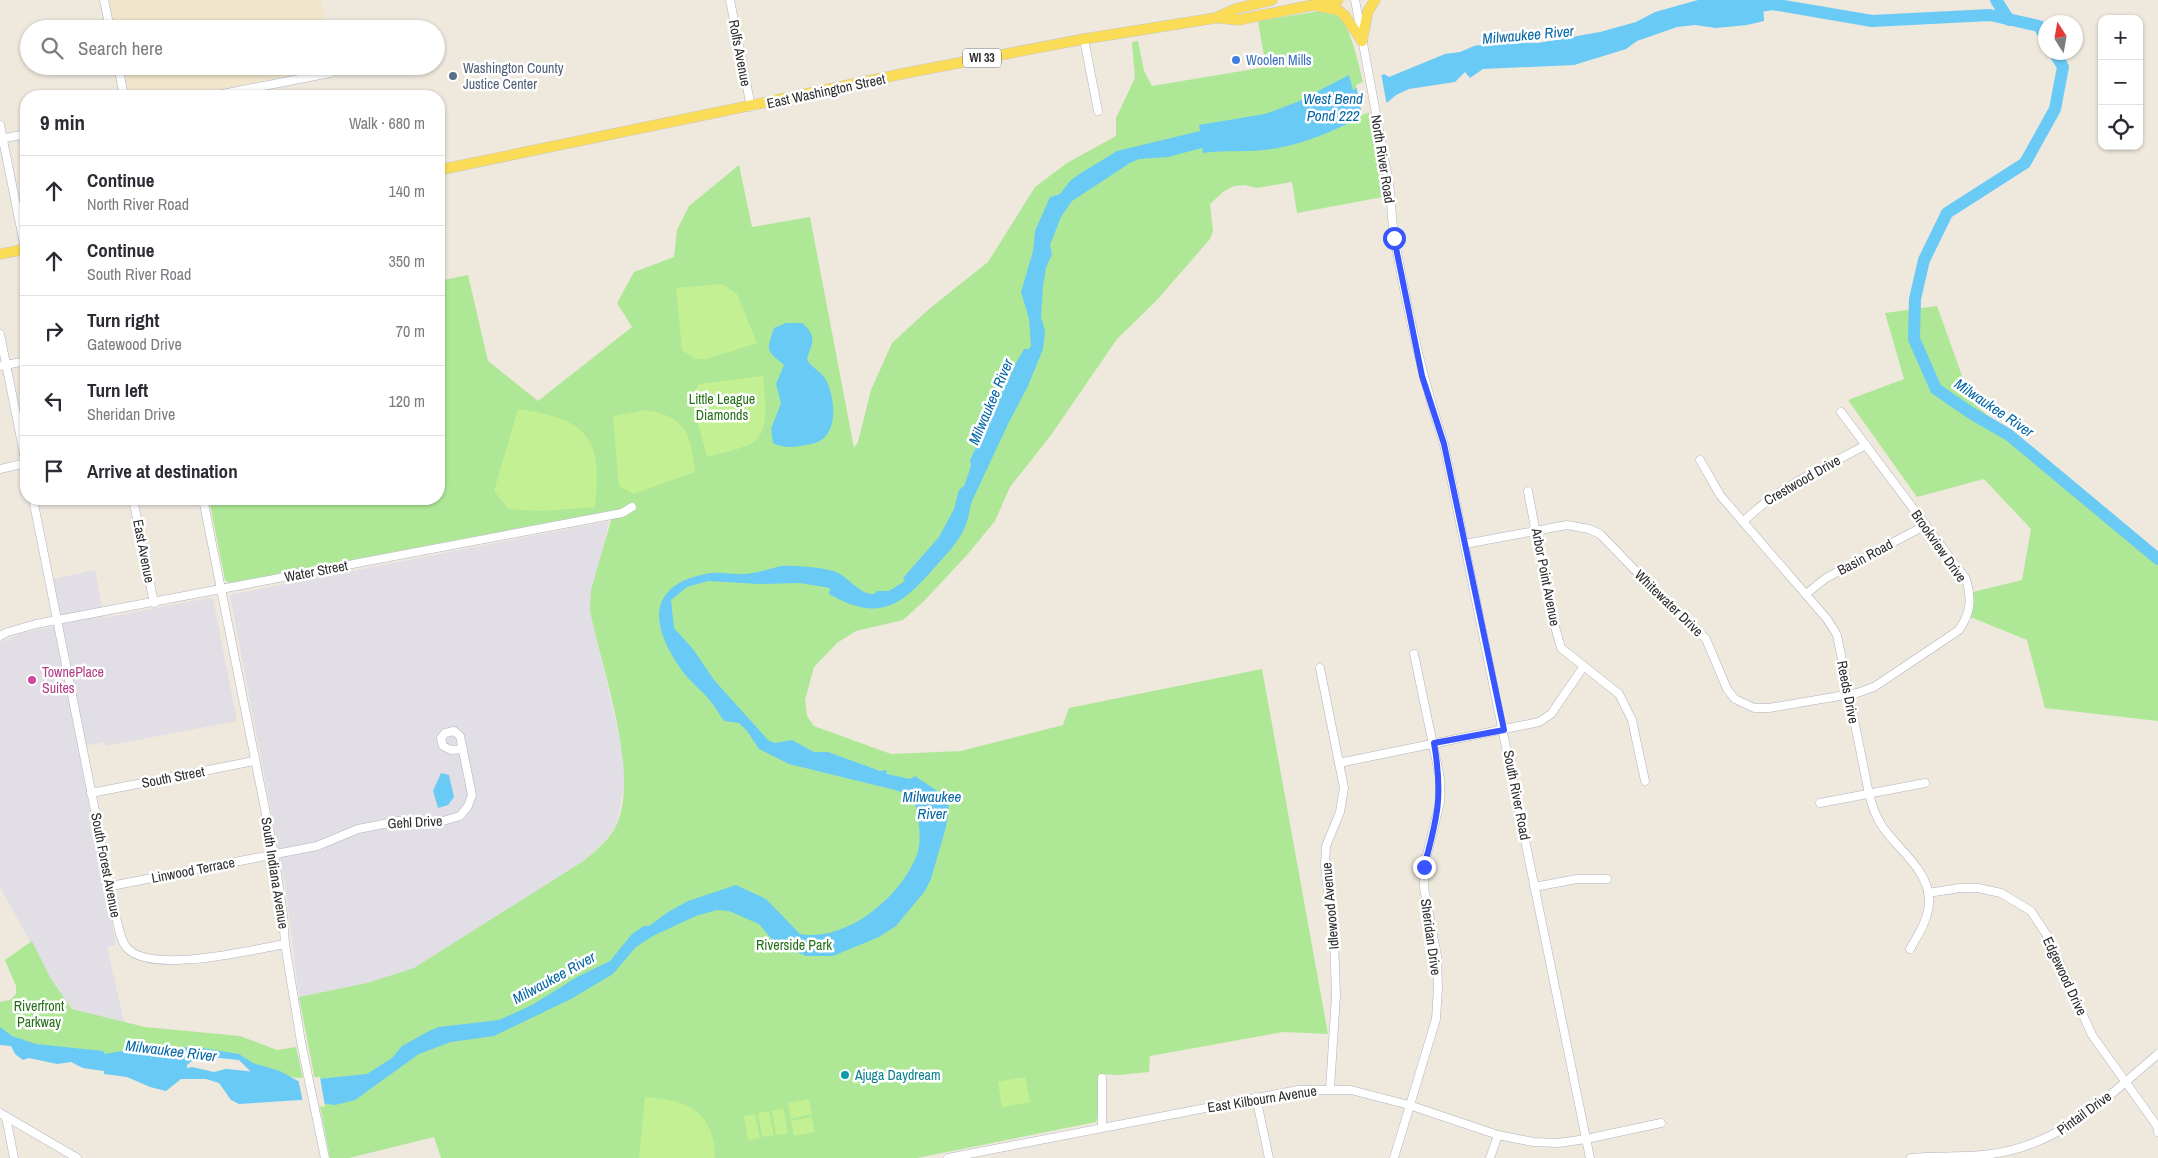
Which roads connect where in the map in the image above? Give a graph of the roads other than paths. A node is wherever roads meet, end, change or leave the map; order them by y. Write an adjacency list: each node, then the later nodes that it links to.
1 (104, 0): 9 (street)
2 (730, 0): 16 (street, Rolfs Avenue)
3 (1272, 0): 8 (main road, East Washington Street / WI 33)
4 (1338, 0): 7 (main road, East Washington Street / WI 33)
5 (1354, 0): 11 (street, North River Road)
6 (1375, 0): 11 (main road)
7 (1314, 5): 8 (main road, East Washington Street / WI 33); 11 (main road)
8 (1215, 18): 10 (main road, East Washington Street / WI 33)
9 (108, 20)
10 (1084, 39): 16 (main road, East Washington Street / WI 33); 17 (street)
11 (1362, 41): 28 (street, North River Road)
12 (120, 75): 14 (street)
13 (320, 75): 15 (street)
14 (123, 90)
15 (243, 90)
16 (751, 107): 21 (main road, East Washington Street / WI 33)
17 (1098, 111)
18 (0, 125): 20 (street)
19 (20, 135): 20 (street)
20 (1, 139): 22 (street)
21 (445, 169)
22 (20, 223)
23 (20, 250): 24 (main road)
24 (0, 254)
25 (0, 334): 27 (street)
26 (20, 362): 27 (street)
27 (3, 366): 30 (street)
28 (1422, 376): 43 (street, South River Road)
29 (1841, 412): 31 (street, Brookview Drive)
30 (20, 438)
31 (1866, 445): 40 (street, Crestwood Drive); 41 (street, Brookview Drive)
32 (1700, 460): 40 (street, Reeds Drive)
33 (20, 465): 34 (street)
34 (0, 468)
35 (1528, 491): 42 (street, Arbor Point Avenue)
36 (34, 505): 47 (street, South Forest Avenue)
37 (134, 505): 46 (street, East Avenue)
38 (204, 505): 44 (street, South Indiana Avenue)
39 (632, 507): 44 (street, Water Street)
40 (1743, 522): 45 (street, Reeds Drive)
41 (1926, 525): 45 (street, Basin Road); 52 (street, Brookview Drive)
42 (1537, 530): 43 (street, Whitewater Drive); 50 (street, Arbor Point Avenue); 52 (street, Whitewater Drive)
43 (1464, 544): 53 (street, South River Road)
44 (219, 589): 46 (street, Water Street); 56 (street, South Indiana Avenue)
45 (1806, 594): 52 (street, Reeds Drive)
46 (154, 603): 47 (street, Water Street)
47 (57, 622): 48 (street, Water Street); 60 (street, South Forest Avenue)
48 (0, 636)
49 (1414, 654): 54 (street, Sheridan Drive)
50 (1584, 666): 53 (street); 58 (street, Arbor Point Avenue)
51 (1320, 668): 57 (street, Idlewood Avenue)
52 (1848, 695): 61 (street, Reeds Drive)
53 (1504, 730): 54 (street); 66 (street, South River Road)
54 (1434, 743): 57 (street); 75 (street, Sheridan Drive)
55 (463, 750): 63 (street, Gehl Drive)
56 (254, 761): 60 (street, South Street); 63 (street, South Indiana Avenue)
57 (1339, 763): 73 (street, Idlewood Avenue)
58 (1645, 780)
59 (1926, 782): 61 (street)
60 (91, 793): 65 (street, South Forest Avenue)
61 (1868, 794): 62 (street); 67 (street, Reeds Drive)
62 (1820, 803)
63 (274, 854): 65 (street, Linwood Terrace); 68 (street, South Indiana Avenue)
64 (1607, 879): 66 (street)
65 (111, 886): 68 (street, South Forest Avenue)
66 (1534, 887): 81 (street, South River Road)
67 (1928, 893): 69 (street, Reeds Drive); 72 (street, Edgewood Drive)
68 (285, 944): 84 (street, South Indiana Avenue)
69 (1910, 949)
70 (2158, 1054): 72 (street, Pintail Drive)
71 (1102, 1078): 78 (street)
72 (2126, 1081): 79 (street, Edgewood Drive); 90 (street, Pintail Drive)
73 (1330, 1089): 74 (street, East Kilbourn Avenue); 75 (street, East Kilbourn Avenue)
74 (1256, 1098): 78 (street, East Kilbourn Avenue); 86 (street)
75 (1409, 1105): 80 (street, East Kilbourn Avenue); 87 (street, Sheridan Drive)
76 (3, 1115): 82 (street); 83 (street)
77 (1661, 1123): 81 (street, East Kilbourn Avenue)
78 (1102, 1127): 85 (street, East Kilbourn Avenue)
79 (2158, 1132)
80 (1498, 1135): 81 (street, East Kilbourn Avenue); 88 (street)
81 (1586, 1139): 89 (street, South River Road)
82 (14, 1158)
83 (78, 1158)
84 (325, 1158)
85 (948, 1158)
86 (1269, 1158)
87 (1394, 1158)
88 (1490, 1158)
89 (1590, 1158)
90 (1911, 1158)

